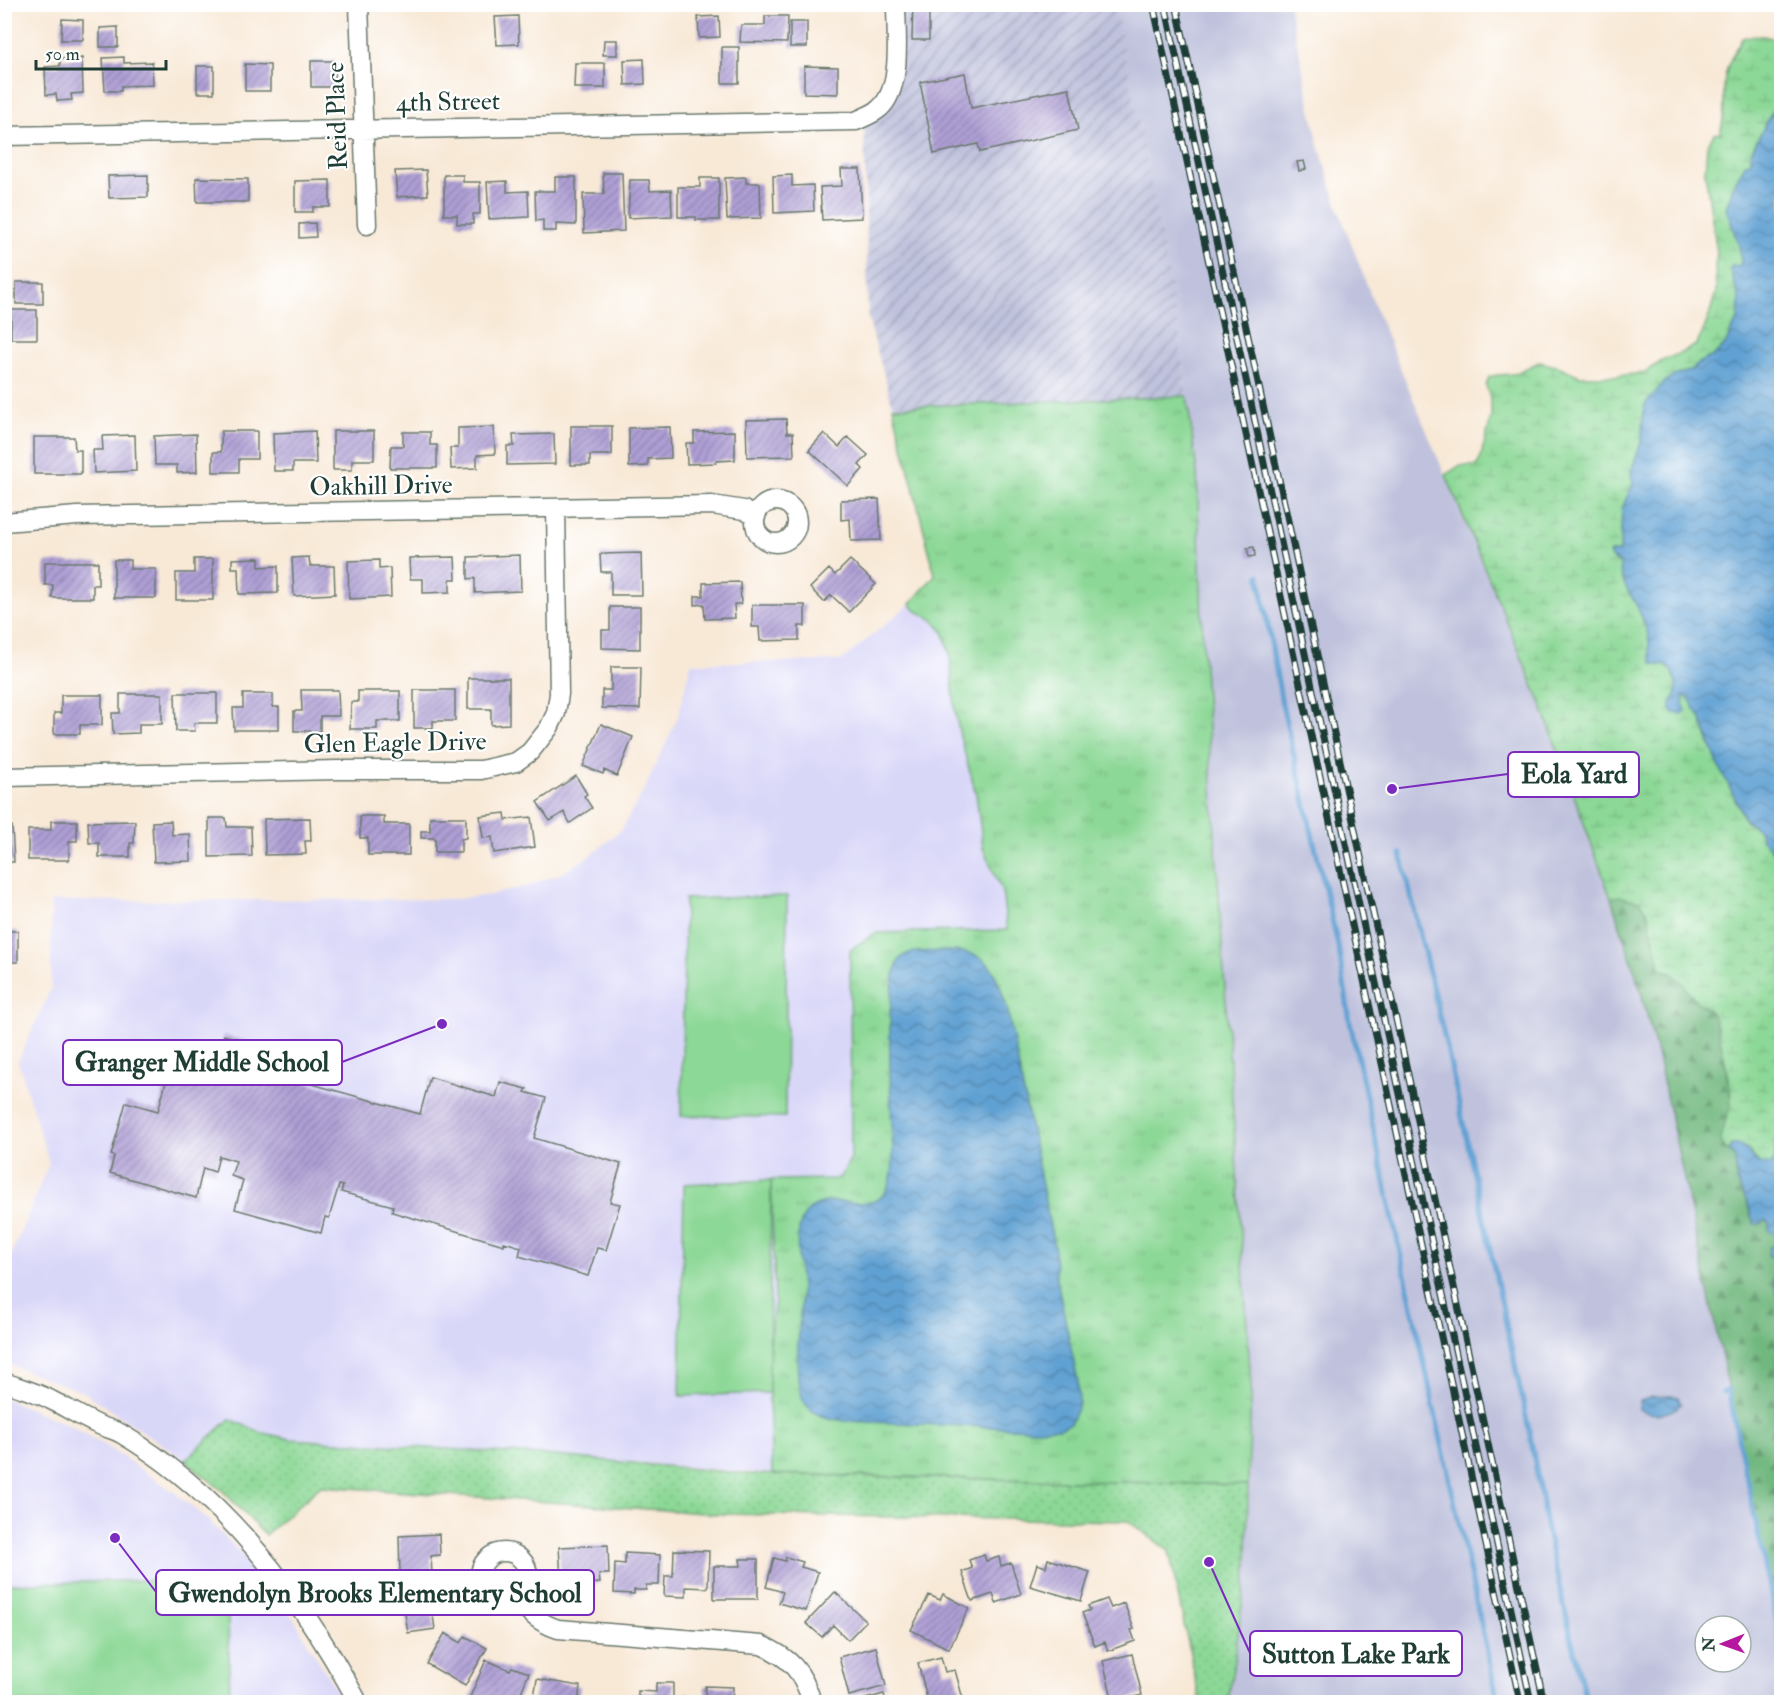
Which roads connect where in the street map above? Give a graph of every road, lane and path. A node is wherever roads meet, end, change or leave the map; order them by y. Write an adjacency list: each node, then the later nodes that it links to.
1 (359, 4): 3 (street, Reid Place)
2 (896, 4): 3 (street, 4th Street)
3 (363, 129): 4 (street, 4th Street); 5 (street, Reid Place)
4 (4, 136)
5 (366, 225)
6 (556, 508): 7 (street, Oakhill Drive); 8 (street, Oakhill Drive); 9 (street, Glen Eagle Drive)
7 (756, 516)
8 (5, 519)
9 (4, 777)
10 (4, 1382): 12 (street)
11 (516, 1597): 13 (street)
12 (358, 1702)
13 (812, 1702)

